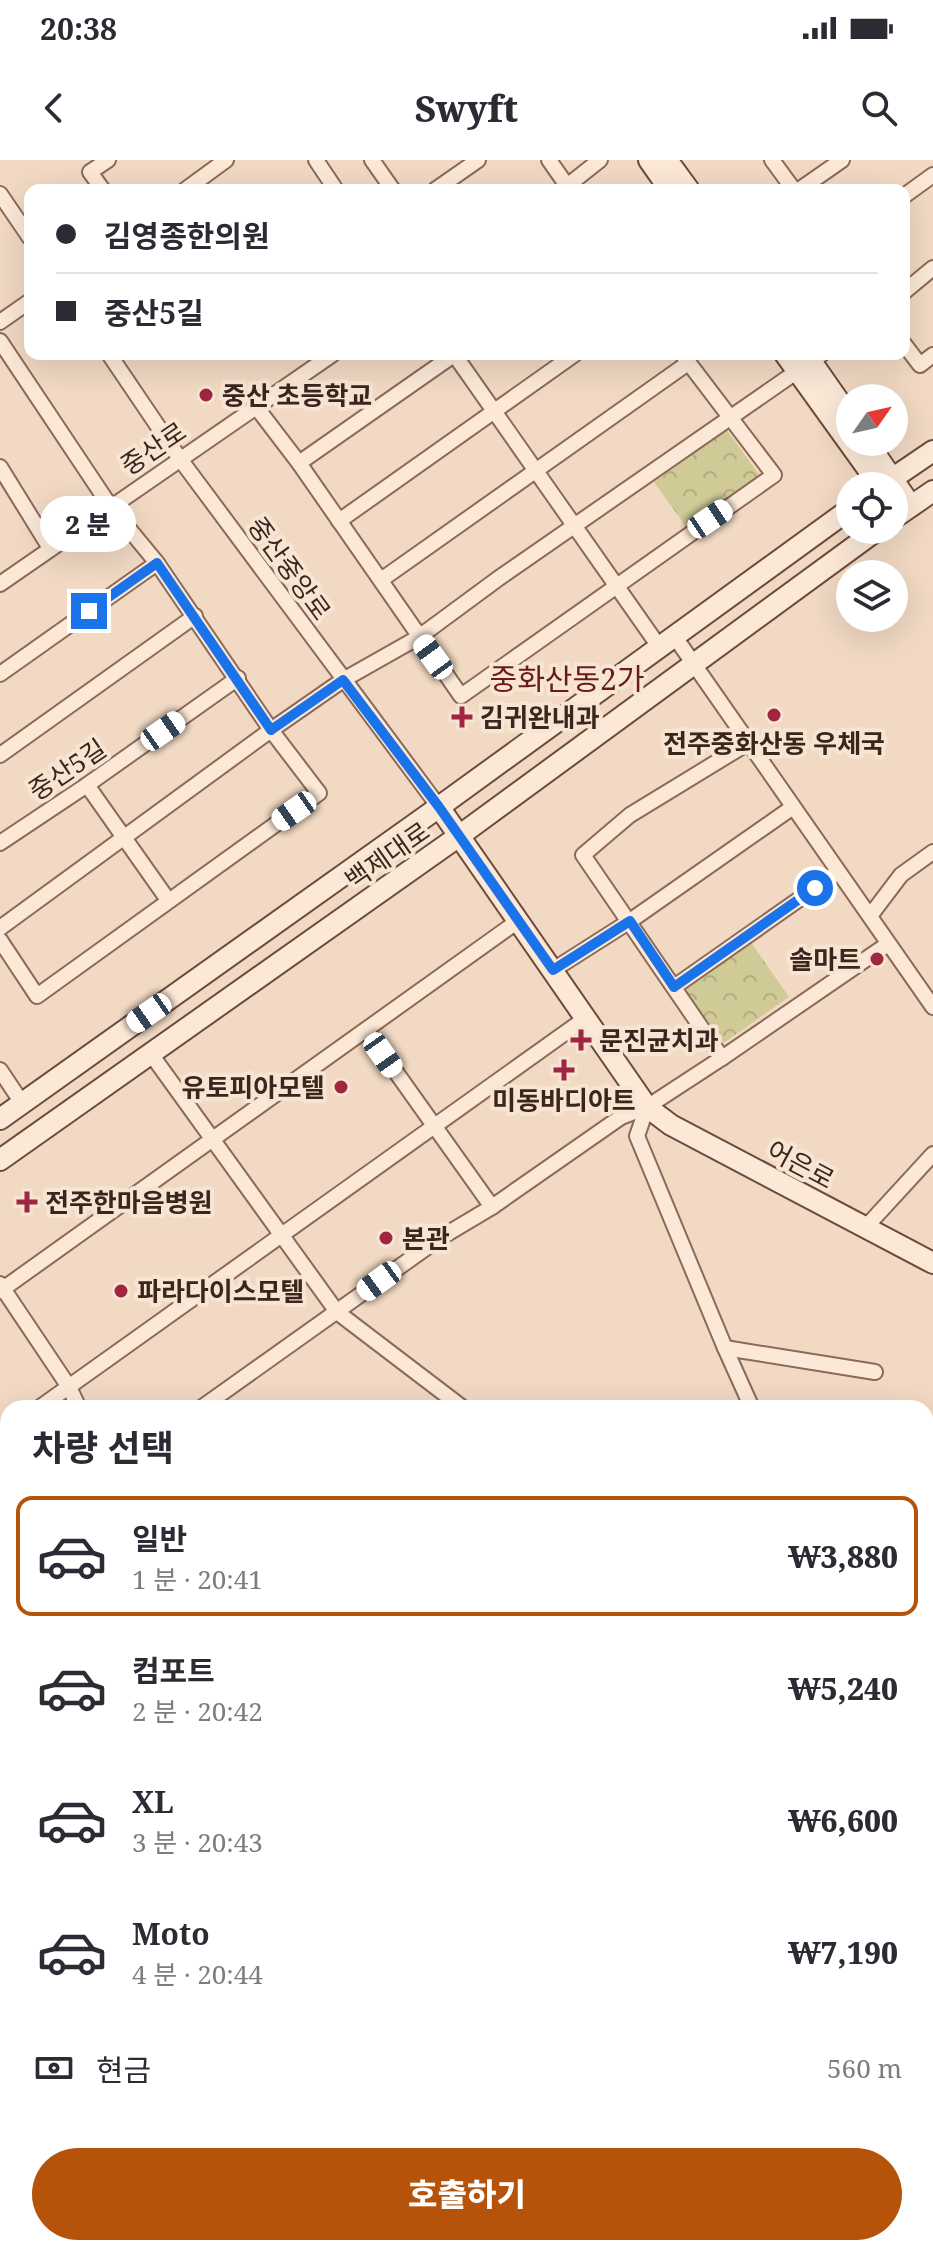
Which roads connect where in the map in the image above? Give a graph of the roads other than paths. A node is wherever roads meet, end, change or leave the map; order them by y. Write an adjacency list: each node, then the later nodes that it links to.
1 (108, 160): 13 (street)
2 (226, 160): 14 (street)
3 (316, 160): 15 (street)
4 (372, 160): 16 (street)
5 (478, 160): 17 (street)
6 (549, 160): 18 (street)
7 (600, 160): 19 (street)
8 (649, 160): 20 (street)
9 (667, 160): 21 (street)
10 (772, 160): 22 (street)
11 (842, 160): 23 (street)
12 (933, 175): 24 (street)
13 (99, 184)
14 (193, 184)
15 (332, 184)
16 (389, 184)
17 (444, 184)
18 (563, 184)
19 (572, 184)
20 (666, 184)
21 (685, 184)
22 (791, 184)
23 (805, 184)
24 (910, 191)
25 (0, 194): 26 (street)
26 (24, 229)
27 (933, 268): 28 (street)
28 (910, 287)
29 (24, 305): 30 (street)
30 (0, 322)
31 (0, 341): 55 (street)
32 (910, 352): 33 (street)
33 (933, 355)
34 (113, 360): 47 (street, 중산중앙로)
35 (325, 360): 43 (street, 중산로)
36 (445, 360): 48 (street)
37 (458, 360): 44 (street)
38 (566, 360): 44 (street)
39 (682, 360): 50 (street)
40 (686, 360): 45 (street)
41 (809, 360): 42 (street); 45 (street); 51 (street)
42 (836, 398)
43 (257, 408): 47 (street, 중산로); 48 (street)
44 (495, 412): 50 (street); 58 (street)
45 (728, 417): 59 (street); 65 (street)
46 (933, 451): 52 (street)
47 (180, 459): 55 (street, 중산로); 72 (street, 중산중앙로)
48 (299, 463): 58 (street)
49 (0, 467): 53 (street)
50 (536, 470): 59 (street); 63 (street)
51 (878, 472)
52 (902, 472)
53 (4, 483): 61 (street)
54 (933, 491): 56 (street)
55 (110, 506): 61 (street, 중산로); 62 (street)
56 (908, 506)
57 (836, 519): 68 (street, 백제대로)
58 (339, 521): 63 (street)
59 (575, 526): 65 (street); 67 (street)
60 (858, 544): 69 (street, 백제대로)
61 (50, 548): 64 (street, 중산로)
62 (157, 563): 66 (street); 70 (street)
63 (381, 580): 67 (street)
64 (0, 584)
65 (617, 585): 67 (street); 68 (street)
66 (195, 616): 71 (street); 75 (street, 중산5길)
67 (419, 637): 72 (street)
68 (668, 643): 69 (street); 77 (street, 백제대로)
69 (695, 665): 74 (street); 79 (street, 백제대로)
70 (0, 674)
71 (238, 678): 73 (street); 76 (street, 중산5길)
72 (343, 680): 73 (street); 77 (street, 중산중앙로)
73 (271, 730): 80 (street); 84 (street)
74 (748, 743): 78 (street); 87 (street)
75 (0, 755)
76 (87, 785): 80 (street); 81 (street, 중산5길)
77 (439, 807): 79 (street, 어은로); 99 (street, 백제대로)
78 (793, 807): 83 (street); 87 (street)
79 (459, 836): 86 (street, 어은로); 96 (street, 백제대로)
80 (124, 837): 84 (street); 88 (street)
81 (0, 843)
82 (933, 852): 85 (street)
83 (838, 872): 85 (street); 92 (street)
84 (168, 900): 89 (street)
85 (870, 916): 90 (street)
86 (518, 921): 91 (street, 어은로); 95 (street)
87 (630, 921): 91 (street); 92 (street)
88 (0, 928)
89 (0, 940)
90 (888, 944): 93 (street); 97 (street)
91 (553, 970): 94 (street, 어은로)
92 (674, 987): 97 (street)
93 (933, 1007)
94 (586, 1018): 100 (street, 어은로); 102 (street)
95 (366, 1030): 102 (street); 103 (street)
96 (151, 1054): 103 (street); 105 (street, 백제대로)
97 (722, 1058): 100 (street)
98 (0, 1070): 99 (street)
99 (22, 1103): 101 (street, 백제대로)
100 (647, 1107): 106 (street); 107 (street, 어은로); 112 (street)
101 (0, 1119)
102 (434, 1127): 106 (street); 108 (street)
103 (212, 1140): 108 (street); 110 (street)
104 (933, 1154): 107 (street)
105 (0, 1160)
106 (492, 1207): 111 (street)
107 (865, 1228): 109 (street, 어은로)
108 (281, 1234): 111 (street); 114 (street)
109 (933, 1263)
110 (1, 1287): 114 (street)
111 (337, 1312): 117 (street); 118 (street)
112 (725, 1348): 113 (street); 119 (street)
113 (875, 1372)
114 (69, 1387): 115 (street); 116 (street)
115 (50, 1400)
116 (75, 1400)
117 (212, 1400)
118 (452, 1400)
119 (748, 1400)

